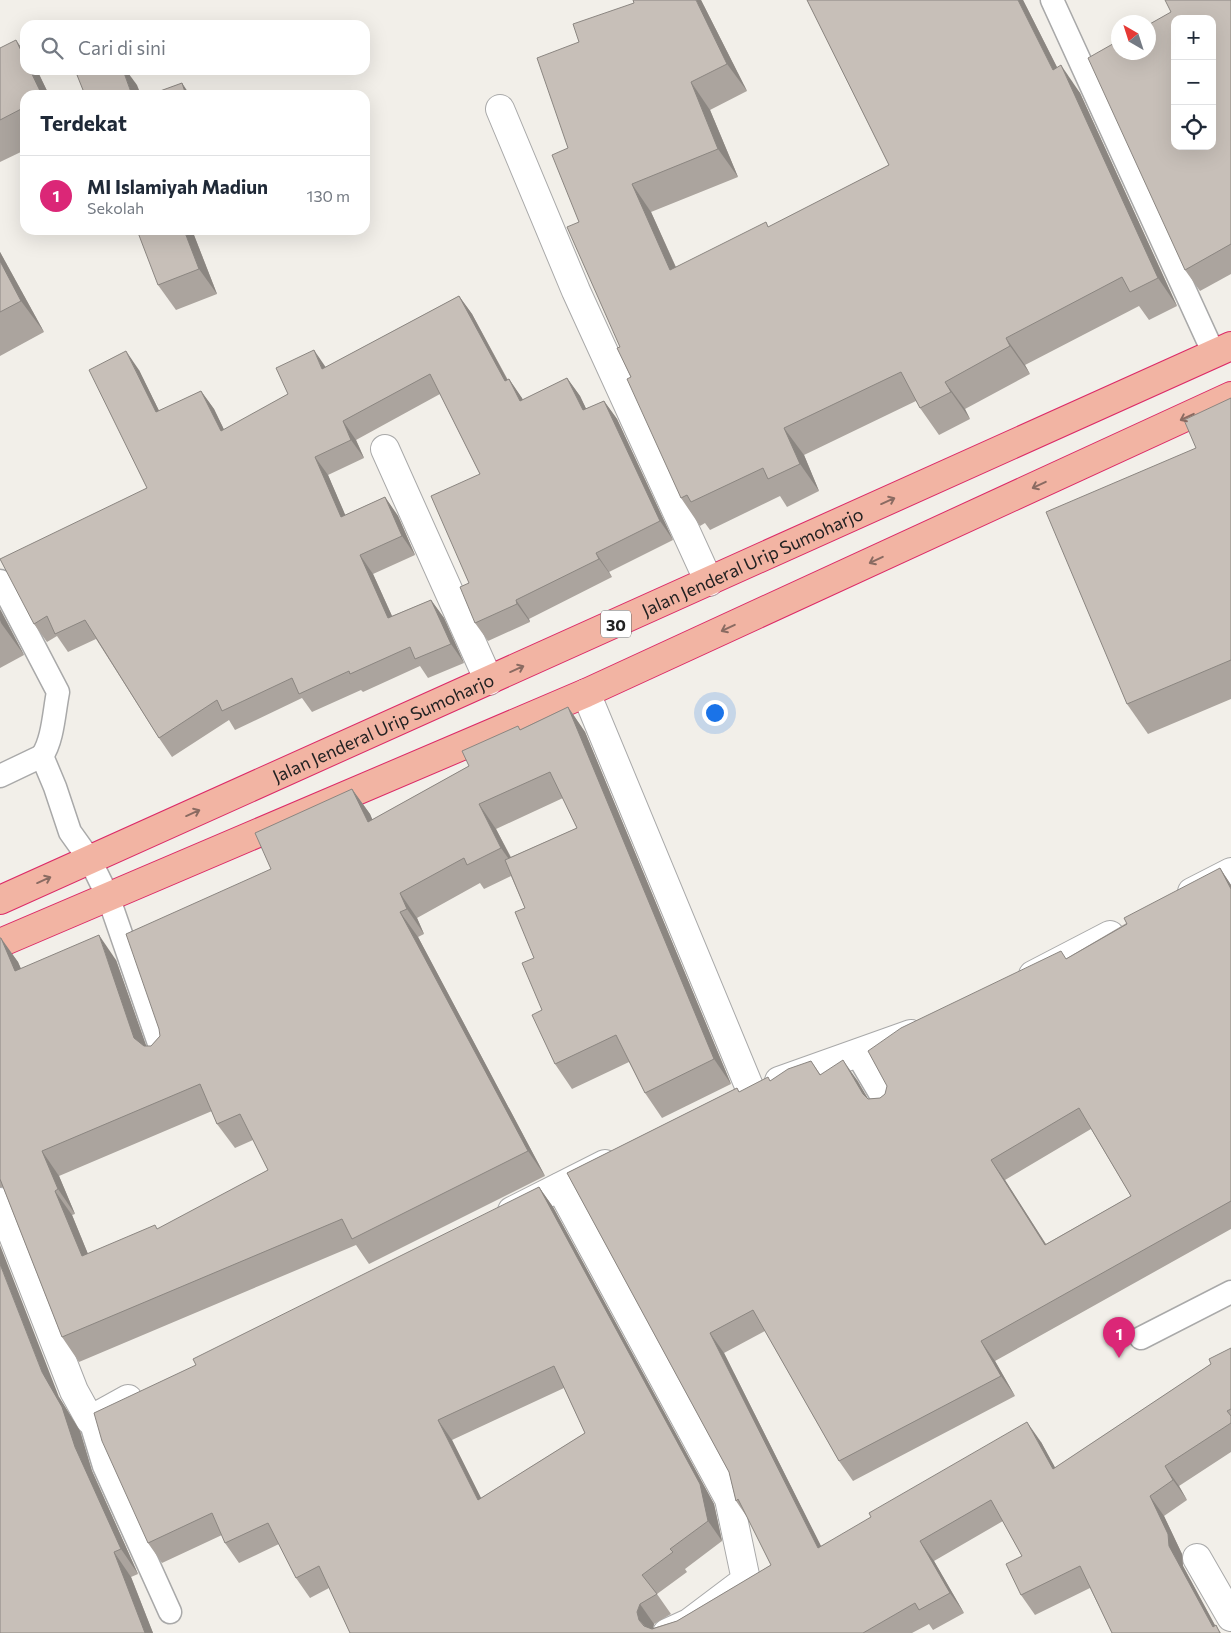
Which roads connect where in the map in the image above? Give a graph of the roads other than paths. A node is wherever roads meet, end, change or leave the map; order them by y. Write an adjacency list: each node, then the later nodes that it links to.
1 (1052, 0): 3 (lane)
2 (500, 109): 7 (street)
3 (1222, 350): 7 (highway, Jalan Jenderal Urip Sumoharjo / 30, one-way to 3)
4 (1231, 396): 9 (highway, one-way to 9)
5 (385, 449): 8 (street)
6 (0, 581): 10 (lane)
7 (709, 582): 8 (highway, Jalan Jenderal Urip Sumoharjo / 30, one-way to 7)
8 (489, 681): 12 (highway, Jalan Jenderal Urip Sumoharjo / 30, one-way to 8)
9 (586, 693): 14 (highway); 23 (street)
10 (42, 756): 11 (lane); 12 (lane)
11 (0, 776)
12 (90, 860): 14 (lane); 15 (highway, Jalan Jenderal Urip Sumoharjo / 30, one-way to 12)
13 (1231, 872): 16 (street)
14 (108, 899): 18 (highway); 22 (lane)
15 (0, 900)
16 (1172, 902)
17 (1130, 924): 19 (street)
18 (0, 943)
19 (1014, 984)
20 (937, 1022): 21 (street)
21 (856, 1053): 23 (street); 25 (lane)
22 (164, 1058)
23 (751, 1091): 24 (street)
24 (725, 1104)
25 (888, 1107)
26 (630, 1152): 27 (street)
27 (560, 1187): 29 (street); 37 (street)
28 (0, 1202): 33 (street)
29 (489, 1222)
30 (1231, 1292): 31 (lane)
31 (1141, 1338)
32 (150, 1388): 33 (street)
33 (90, 1420): 35 (lane)
34 (1197, 1558): 36 (street)
35 (170, 1612)
36 (1231, 1617)
37 (667, 1633)

